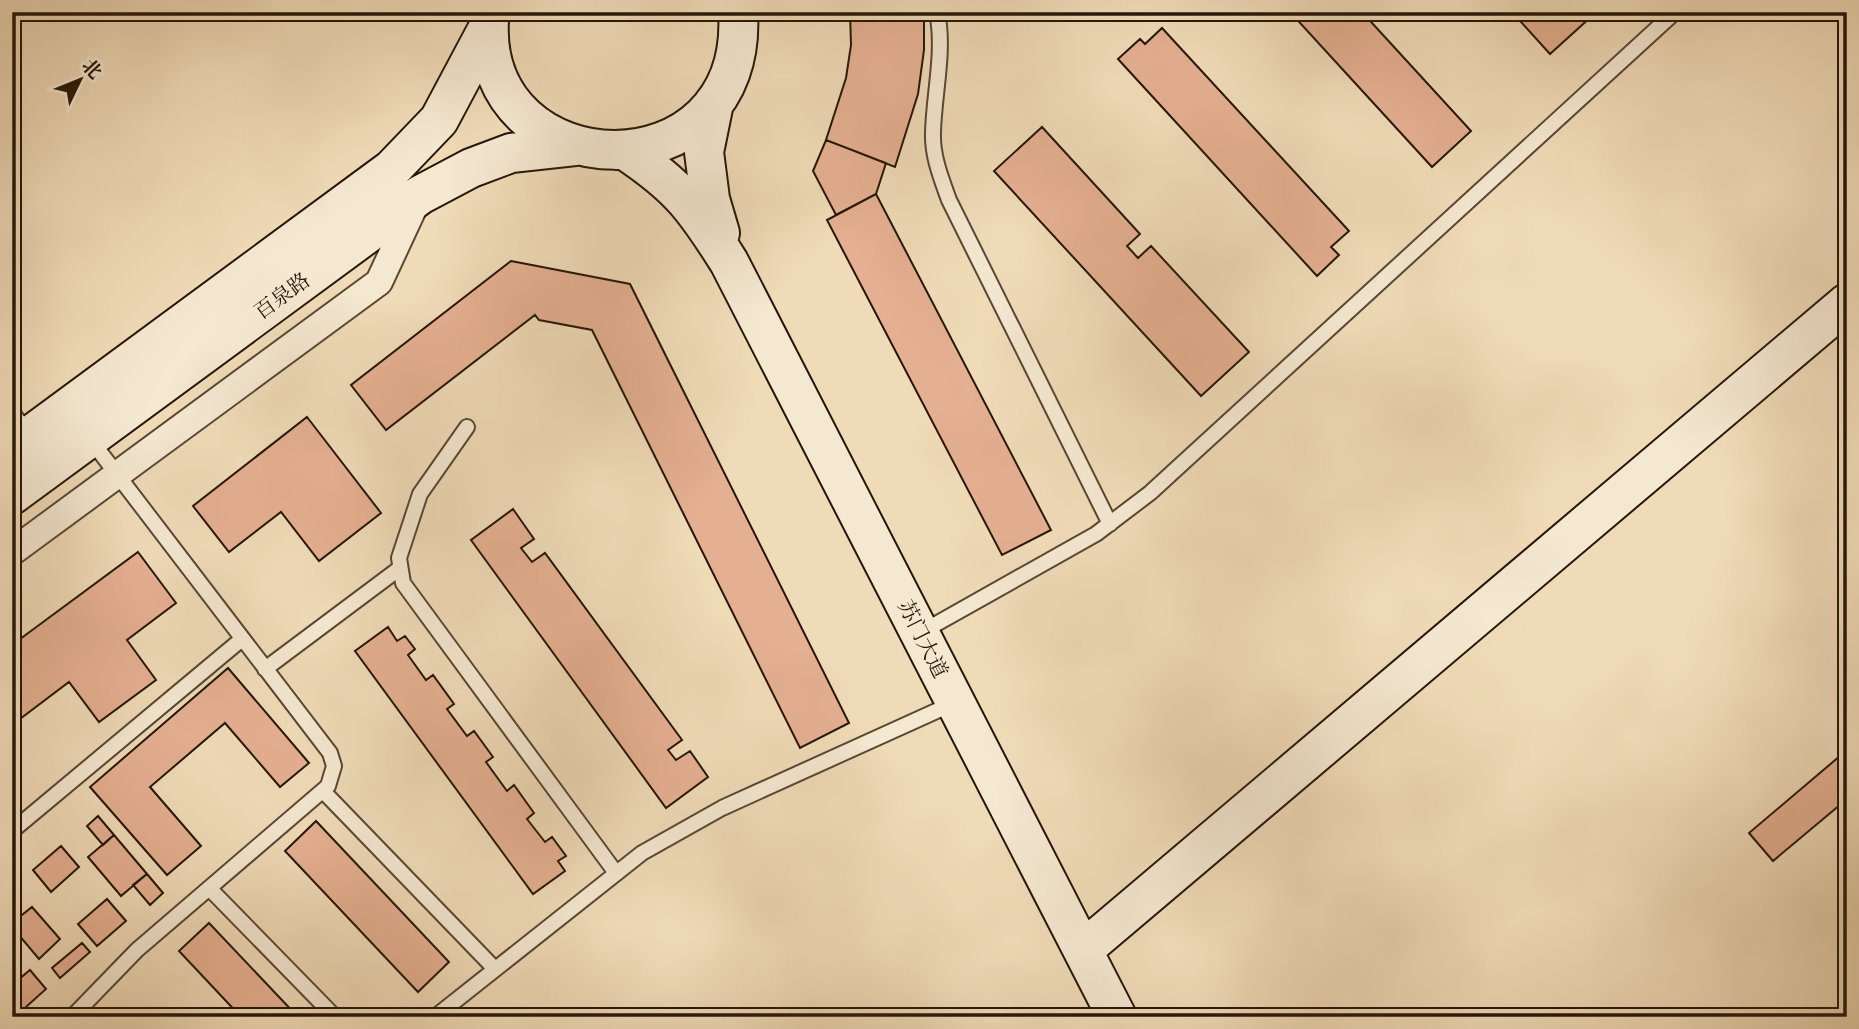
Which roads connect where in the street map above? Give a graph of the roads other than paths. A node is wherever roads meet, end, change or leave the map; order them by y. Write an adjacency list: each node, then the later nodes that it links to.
1 (738, 12): 5 (main road)
2 (937, 12): 16 (lane)
3 (1675, 12): 16 (lane)
4 (489, 20): 6 (main road); 12 (main road, 百泉路)
5 (714, 103): 7 (main road); 9 (main road)
6 (575, 146): 7 (main road); 8 (main road, 百泉路)
7 (626, 151): 9 (main road)
8 (420, 195): 13 (main road, 百泉路); 14 (street)
9 (729, 262): 19 (main road, 苏门大道)
10 (1847, 303): 27 (main road)
11 (467, 427): 18 (lane)
12 (18, 432)
13 (89, 438): 14 (lane); 15 (main road, 百泉路)
14 (117, 475): 17 (street); 20 (lane)
15 (12, 495)
16 (1110, 524): 19 (lane)
17 (12, 552)
18 (400, 568): 21 (lane); 25 (lane)
19 (920, 633): 22 (main road, 苏门大道)
20 (242, 639): 21 (lane); 24 (lane)
21 (265, 669): 23 (lane)
22 (956, 703): 25 (lane); 27 (main road, 苏门大道)
23 (323, 791): 26 (lane); 28 (lane)
24 (12, 831)
25 (616, 873): 28 (lane)
26 (209, 888): 29 (lane); 30 (lane)
27 (1083, 950): 32 (main road, 苏门大道)
28 (495, 969): 31 (lane)
29 (72, 1017)
30 (335, 1017)
31 (435, 1017)
32 (1117, 1017)

